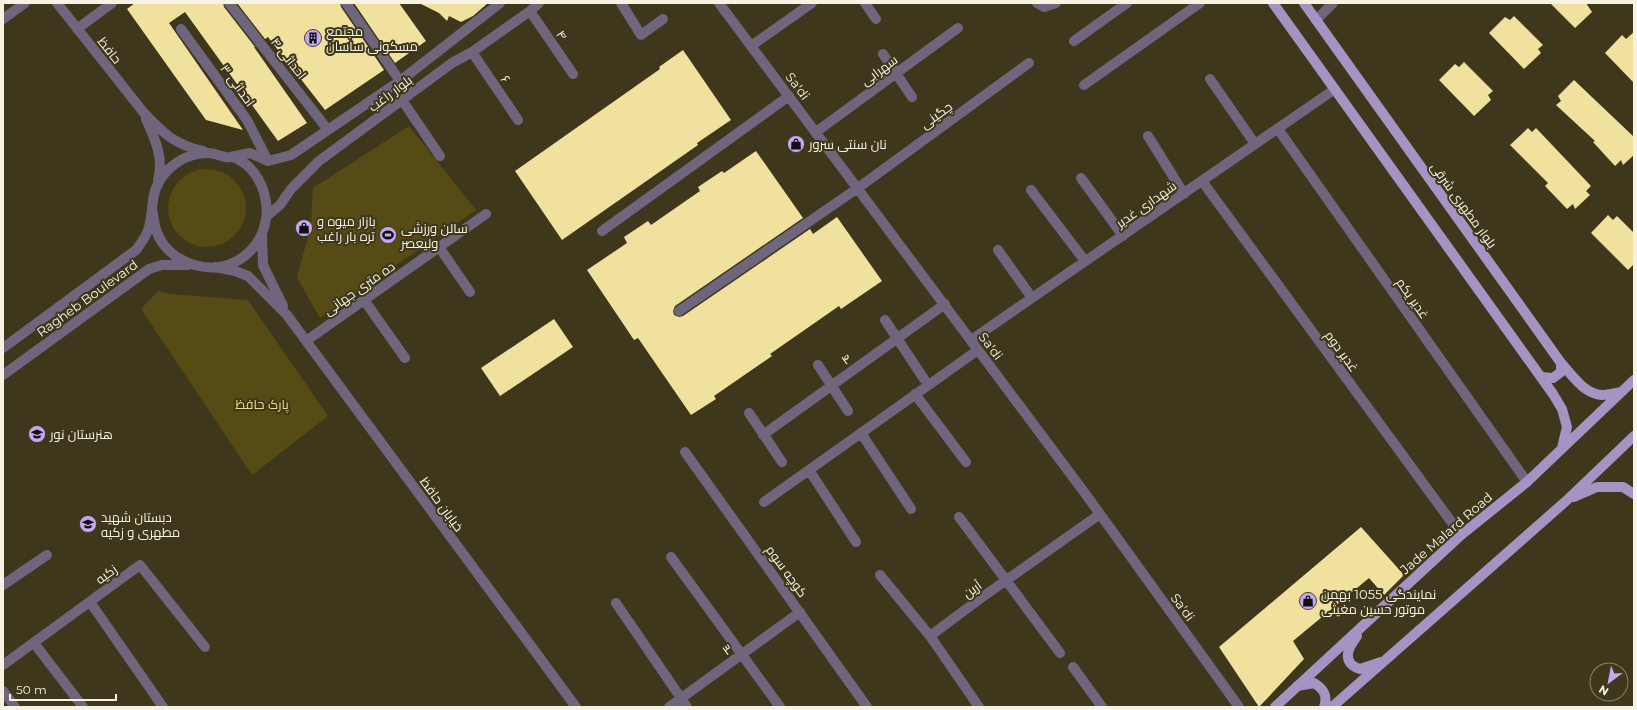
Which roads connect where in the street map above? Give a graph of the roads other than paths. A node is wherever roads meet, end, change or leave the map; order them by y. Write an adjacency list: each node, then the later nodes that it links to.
1 (25, 3): 20 (street)
2 (57, 3): 25 (street, حافظ)
3 (112, 3): 25 (street)
4 (229, 3): 44 (street, احداثی ۴)
5 (346, 3): 35 (street)
6 (500, 3): 35 (street, بلوار راغب)
7 (539, 3): 19 (street, بلوار راغب)
8 (621, 3): 21 (street)
9 (719, 3): 28 (street, Sa'di)
10 (812, 3): 28 (street)
11 (865, 3): 22 (street)
12 (1037, 3): 13 (street)
13 (1056, 3)
14 (1127, 3): 27 (street)
15 (1200, 3): 36 (street)
16 (1273, 3): 37 (main road)
17 (1304, 3): 23 (main road, بلوار مطهری شرقی)
18 (1333, 3): 23 (street)
19 (530, 11): 29 (street, بلوار راغب); 32 (street, ۴)
20 (3, 19)
21 (663, 19)
22 (876, 19)
23 (1316, 20): 82 (main road, بلوار مطهری شرقی)
24 (958, 28): 33 (street, سهرابی)
25 (77, 29): 41 (street, حافظ)
26 (181, 29): 51 (street, احداثی ۳)
27 (1074, 41)
28 (751, 46): 38 (street, Sa'di)
29 (472, 52): 40 (street, بلوار راغب); 42 (street, ۶)
30 (882, 54): 33 (street)
31 (1029, 63): 55 (street, چگینی)
32 (573, 74)
33 (896, 74): 39 (street); 45 (street, سهرابی)
34 (1210, 79): 47 (street)
35 (400, 81): 44 (street, بلوار راغب)
36 (1084, 85)
37 (1336, 89): 43 (street, شهداری غدیر); 85 (main road)
38 (789, 96): 45 (street, Sa'di); 61 (street)
39 (912, 97)
40 (402, 100): 49 (street); 60 (street, بلوار راغب)
41 (144, 113): 48 (street, حافظ); 54 (street, حافظ)
42 (518, 120)
43 (1278, 129): 47 (street, شهداری غدیر); 101 (street, غدیر یکم)
44 (328, 130): 51 (street, بلوار راغب)
45 (816, 132): 55 (street, Sa'di)
46 (1148, 136): 57 (street)
47 (1255, 144): 53 (street, شهداری غدیر)
48 (213, 153): 50 (street); 54 (street)
49 (440, 156)
50 (226, 157): 51 (street); 60 (street)
51 (268, 161)
52 (1081, 178): 63 (street)
53 (1202, 181): 57 (street, شهداری غدیر); 108 (street, غدیر دوم)
54 (156, 188): 58 (street)
55 (858, 188): 72 (street, Sa'di); 73 (street, چگینی)
56 (1031, 190): 66 (street)
57 (1184, 194): 63 (street, شهداری غدیر)
58 (152, 208): 67 (street); 79 (street, Ragheb Boulevard)
59 (486, 214): 64 (street, ده متری جهانی)
60 (268, 216): 62 (street)
61 (602, 231)
62 (262, 235): 68 (street); 74 (street, خیابان حافظ)
63 (1123, 236): 66 (street, شهداری غدیر)
64 (439, 247): 69 (street); 71 (street, ده متری جهانی)
65 (998, 250): 70 (street)
66 (1085, 261): 70 (street, شهداری غدیر)
67 (194, 266): 68 (street); 84 (street, Ragheb Boulevard)
68 (216, 267): 74 (street, خیابان حافظ)
69 (470, 292)
70 (1032, 298): 77 (street, شهداری غدیر)
71 (364, 300): 78 (street, ده متری جهانی); 81 (street)
72 (945, 304): 76 (street, ۴); 77 (street, Sa'di)
73 (680, 311)
74 (287, 315): 78 (street, خیابان حافظ)
75 (885, 320): 76 (street)
76 (897, 338): 86 (street); 88 (street, ۴)
77 (971, 340): 80 (street, Sa'di)
78 (306, 341): 133 (street, خیابان حافظ)
79 (3, 348)
80 (978, 350): 90 (street); 106 (street, Sa'di)
81 (405, 358)
82 (1561, 363): 85 (main road); 89 (main road, بلوار مطهری شرقی)
83 (818, 365): 88 (street)
84 (3, 375)
85 (1542, 377): 96 (main road)
86 (924, 379)
87 (1634, 380): 89 (main road, Jade Malard Road)
88 (831, 386): 91 (street); 94 (street, ۴)
89 (1621, 392): 96 (main road, Jade Malard Road)
90 (915, 394): 93 (street); 99 (street)
91 (848, 411)
92 (749, 412): 94 (street)
93 (861, 433): 100 (street); 105 (street)
94 (763, 434): 98 (street)
95 (1634, 436): 103 (main road)
96 (1562, 448): 101 (main road, Jade Malard Road)
97 (685, 452): 117 (street, کوچه سوم)
98 (782, 462)
99 (966, 462)
100 (809, 470): 104 (street); 109 (street)
101 (1527, 482): 108 (main road, Jade Malard Road)
102 (1634, 494): 103 (main road)
103 (1566, 501): 124 (main road)
104 (764, 502)
105 (911, 509)
106 (1100, 514): 113 (street, آرین); 140 (street, Sa'di)
107 (959, 517): 113 (street)
108 (1461, 535): 118 (main road, Jade Malard Road)
109 (856, 542)
110 (47, 555): 114 (street)
111 (671, 557): 123 (street)
112 (880, 575): 119 (street)
113 (1006, 580): 119 (street, آرین); 122 (street)
114 (3, 585)
115 (90, 602): 120 (street, زکیه); 121 (street, زکیه); 132 (street)
116 (616, 603): 129 (street)
117 (800, 612): 123 (street, ۳); 137 (street, کوچه سوم)
118 (1364, 624): 124 (main road); 127 (main road, Jade Malard Road)
119 (930, 636): 138 (street)
120 (34, 643): 125 (street, زکیه); 131 (street)
121 (205, 646)
122 (1060, 653)
123 (743, 654): 129 (street, ۳); 136 (street)
124 (1386, 660): 143 (main road)
125 (3, 665)
126 (1073, 667): 139 (street)
127 (1298, 686): 141 (main road, Jade Malard Road); 142 (main road)
128 (3, 691): 130 (street)
129 (681, 698): 134 (street, ۳); 135 (street)
130 (15, 707)
131 (83, 707)
132 (163, 707)
133 (576, 707)
134 (669, 707)
135 (687, 707)
136 (780, 707)
137 (867, 707)
138 (979, 707)
139 (1102, 707)
140 (1239, 707)
141 (1275, 707)
142 (1324, 707)
143 (1332, 707)

